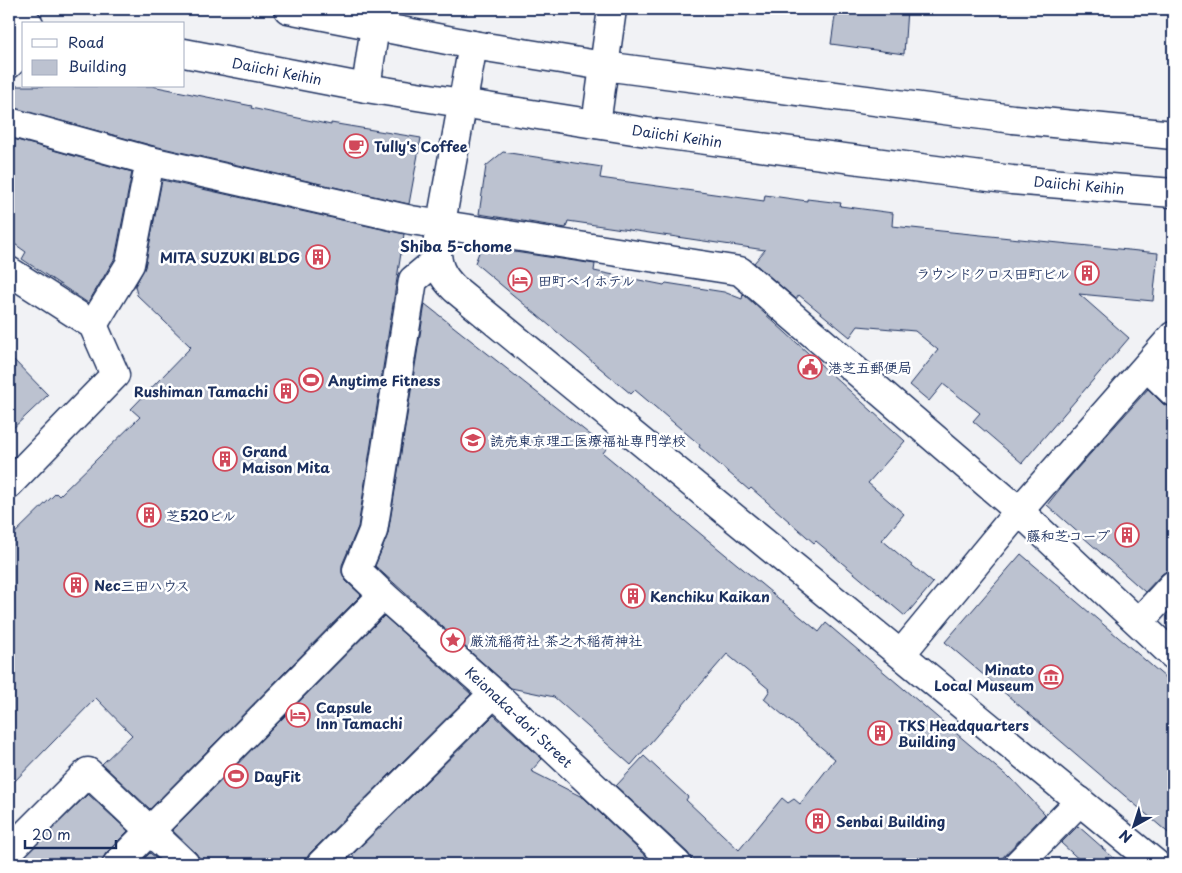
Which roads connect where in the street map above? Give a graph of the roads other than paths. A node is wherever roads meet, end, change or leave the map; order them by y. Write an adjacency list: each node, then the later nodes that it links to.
1 (288, 9): 4 (main road)
2 (611, 13): 8 (main road)
3 (20, 22): 7 (main road)
4 (375, 26): 5 (main road); 9 (main road)
5 (473, 46): 8 (main road); 10 (main road)
6 (185, 53): 9 (main road, Daiichi Keihin)
7 (9, 64)
8 (604, 66): 12 (main road); 13 (main road)
9 (366, 88): 10 (main road, Daiichi Keihin)
10 (462, 103): 12 (main road, Daiichi Keihin); 16 (main road)
11 (9, 122): 14 (main road)
12 (596, 124): 15 (main road, Daiichi Keihin)
13 (1173, 136)
14 (150, 161): 16 (main road); 19 (main road)
15 (1170, 195)
16 (441, 226): 17 (main road); 24 (main road)
17 (437, 260): 26 (main road, Keionaka-dori Street); 28 (main road)
18 (9, 271): 19 (main road)
19 (93, 325): 23 (main road)
20 (1173, 336): 21 (main road)
21 (1147, 367): 22 (main road); 24 (main road)
22 (1173, 392)
23 (9, 484)
24 (1019, 511): 27 (main road); 28 (main road)
25 (1173, 586): 27 (main road)
26 (383, 596): 30 (main road, Keionaka-dori Street); 32 (main road)
27 (1139, 622): 29 (main road)
28 (901, 654): 31 (main road)
29 (1173, 655)
30 (494, 693): 36 (main road); 37 (main road, Keionaka-dori Street)
31 (1080, 801): 38 (main road); 39 (main road)
32 (150, 832): 33 (main road); 34 (main road); 35 (main road)
33 (9, 851)
34 (117, 864)
35 (185, 864)
36 (321, 864)
37 (677, 864)
38 (1018, 864)
39 (1156, 864)

